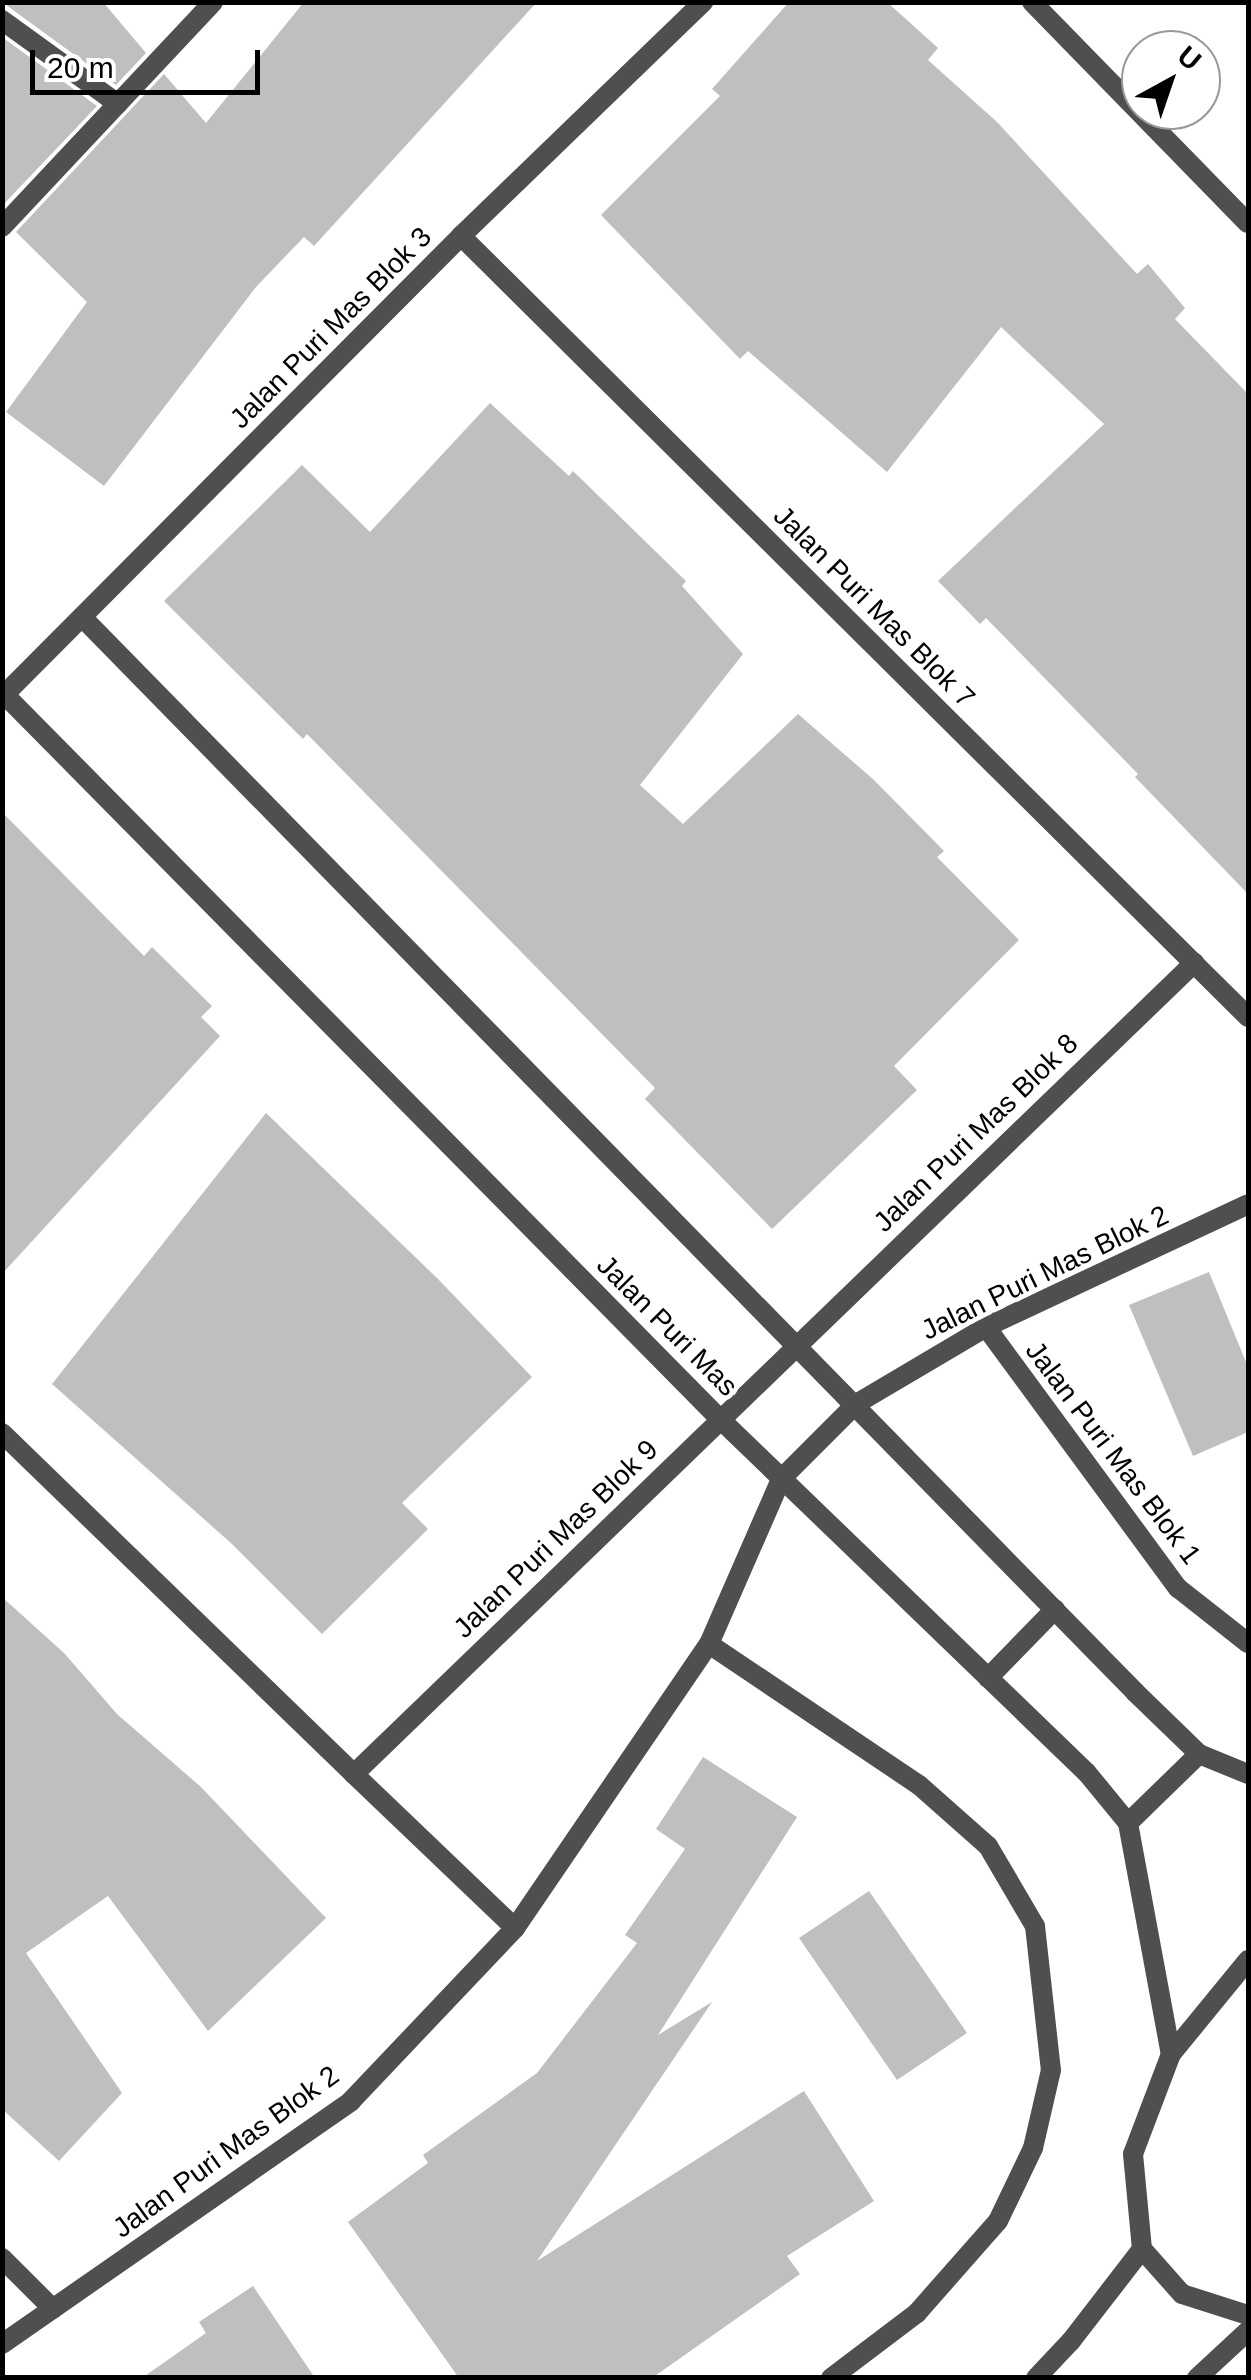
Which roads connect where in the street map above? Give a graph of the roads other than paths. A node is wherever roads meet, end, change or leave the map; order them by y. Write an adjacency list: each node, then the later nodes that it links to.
1 (213, 2): 5 (street)
2 (703, 2): 8 (street, Jalan Puri Mas Blok 3)
3 (1032, 2): 6 (street)
4 (2, 20): 5 (street)
5 (118, 104): 7 (street)
6 (1248, 223)
7 (2, 227)
8 (461, 236): 9 (street, Jalan Puri Mas Blok 3); 11 (street, Jalan Puri Mas Blok 7)
9 (82, 617): 10 (street, Jalan Puri Mas Blok 3); 15 (street)
10 (4, 696): 17 (street, Jalan Puri Mas)
11 (1194, 963): 12 (street, Jalan Puri Mas Blok 7); 15 (street, Jalan Puri Mas Blok 8)
12 (1248, 1017)
13 (1248, 1204): 14 (street, Jalan Puri Mas Blok 2)
14 (986, 1327): 16 (street, Jalan Puri Mas Blok 2); 21 (street, Jalan Puri Mas Blok 1)
15 (796, 1343): 16 (street); 17 (street, Jalan Puri Mas Blok 9)
16 (856, 1404): 19 (street, Jalan Puri Mas Blok 2); 20 (street)
17 (719, 1418): 19 (street, Jalan Puri Mas); 25 (street, Jalan Puri Mas Blok 9)
18 (2, 1433): 25 (street)
19 (781, 1478): 22 (street, Jalan Puri Mas Blok 2); 23 (street, Jalan Puri Mas)
20 (1054, 1608): 23 (street); 24 (street)
21 (1248, 1643)
22 (709, 1644): 28 (street, Jalan Puri Mas Blok 2); 37 (street)
23 (988, 1678): 27 (street, Jalan Puri Mas)
24 (1199, 1754): 26 (street); 27 (street)
25 (354, 1774): 28 (street)
26 (1248, 1774)
27 (1128, 1823): 30 (street, Jalan Puri Mas)
28 (515, 1928): 33 (street, Jalan Puri Mas Blok 2)
29 (1248, 1960): 30 (street)
30 (1171, 2054): 31 (street)
31 (1142, 2249): 34 (street); 38 (street)
32 (2, 2258): 33 (street)
33 (53, 2309): 36 (street, Jalan Puri Mas Blok 2)
34 (1248, 2315)
35 (1248, 2331): 39 (street)
36 (2, 2344)
37 (831, 2378)
38 (1036, 2378)
39 (1198, 2378)

